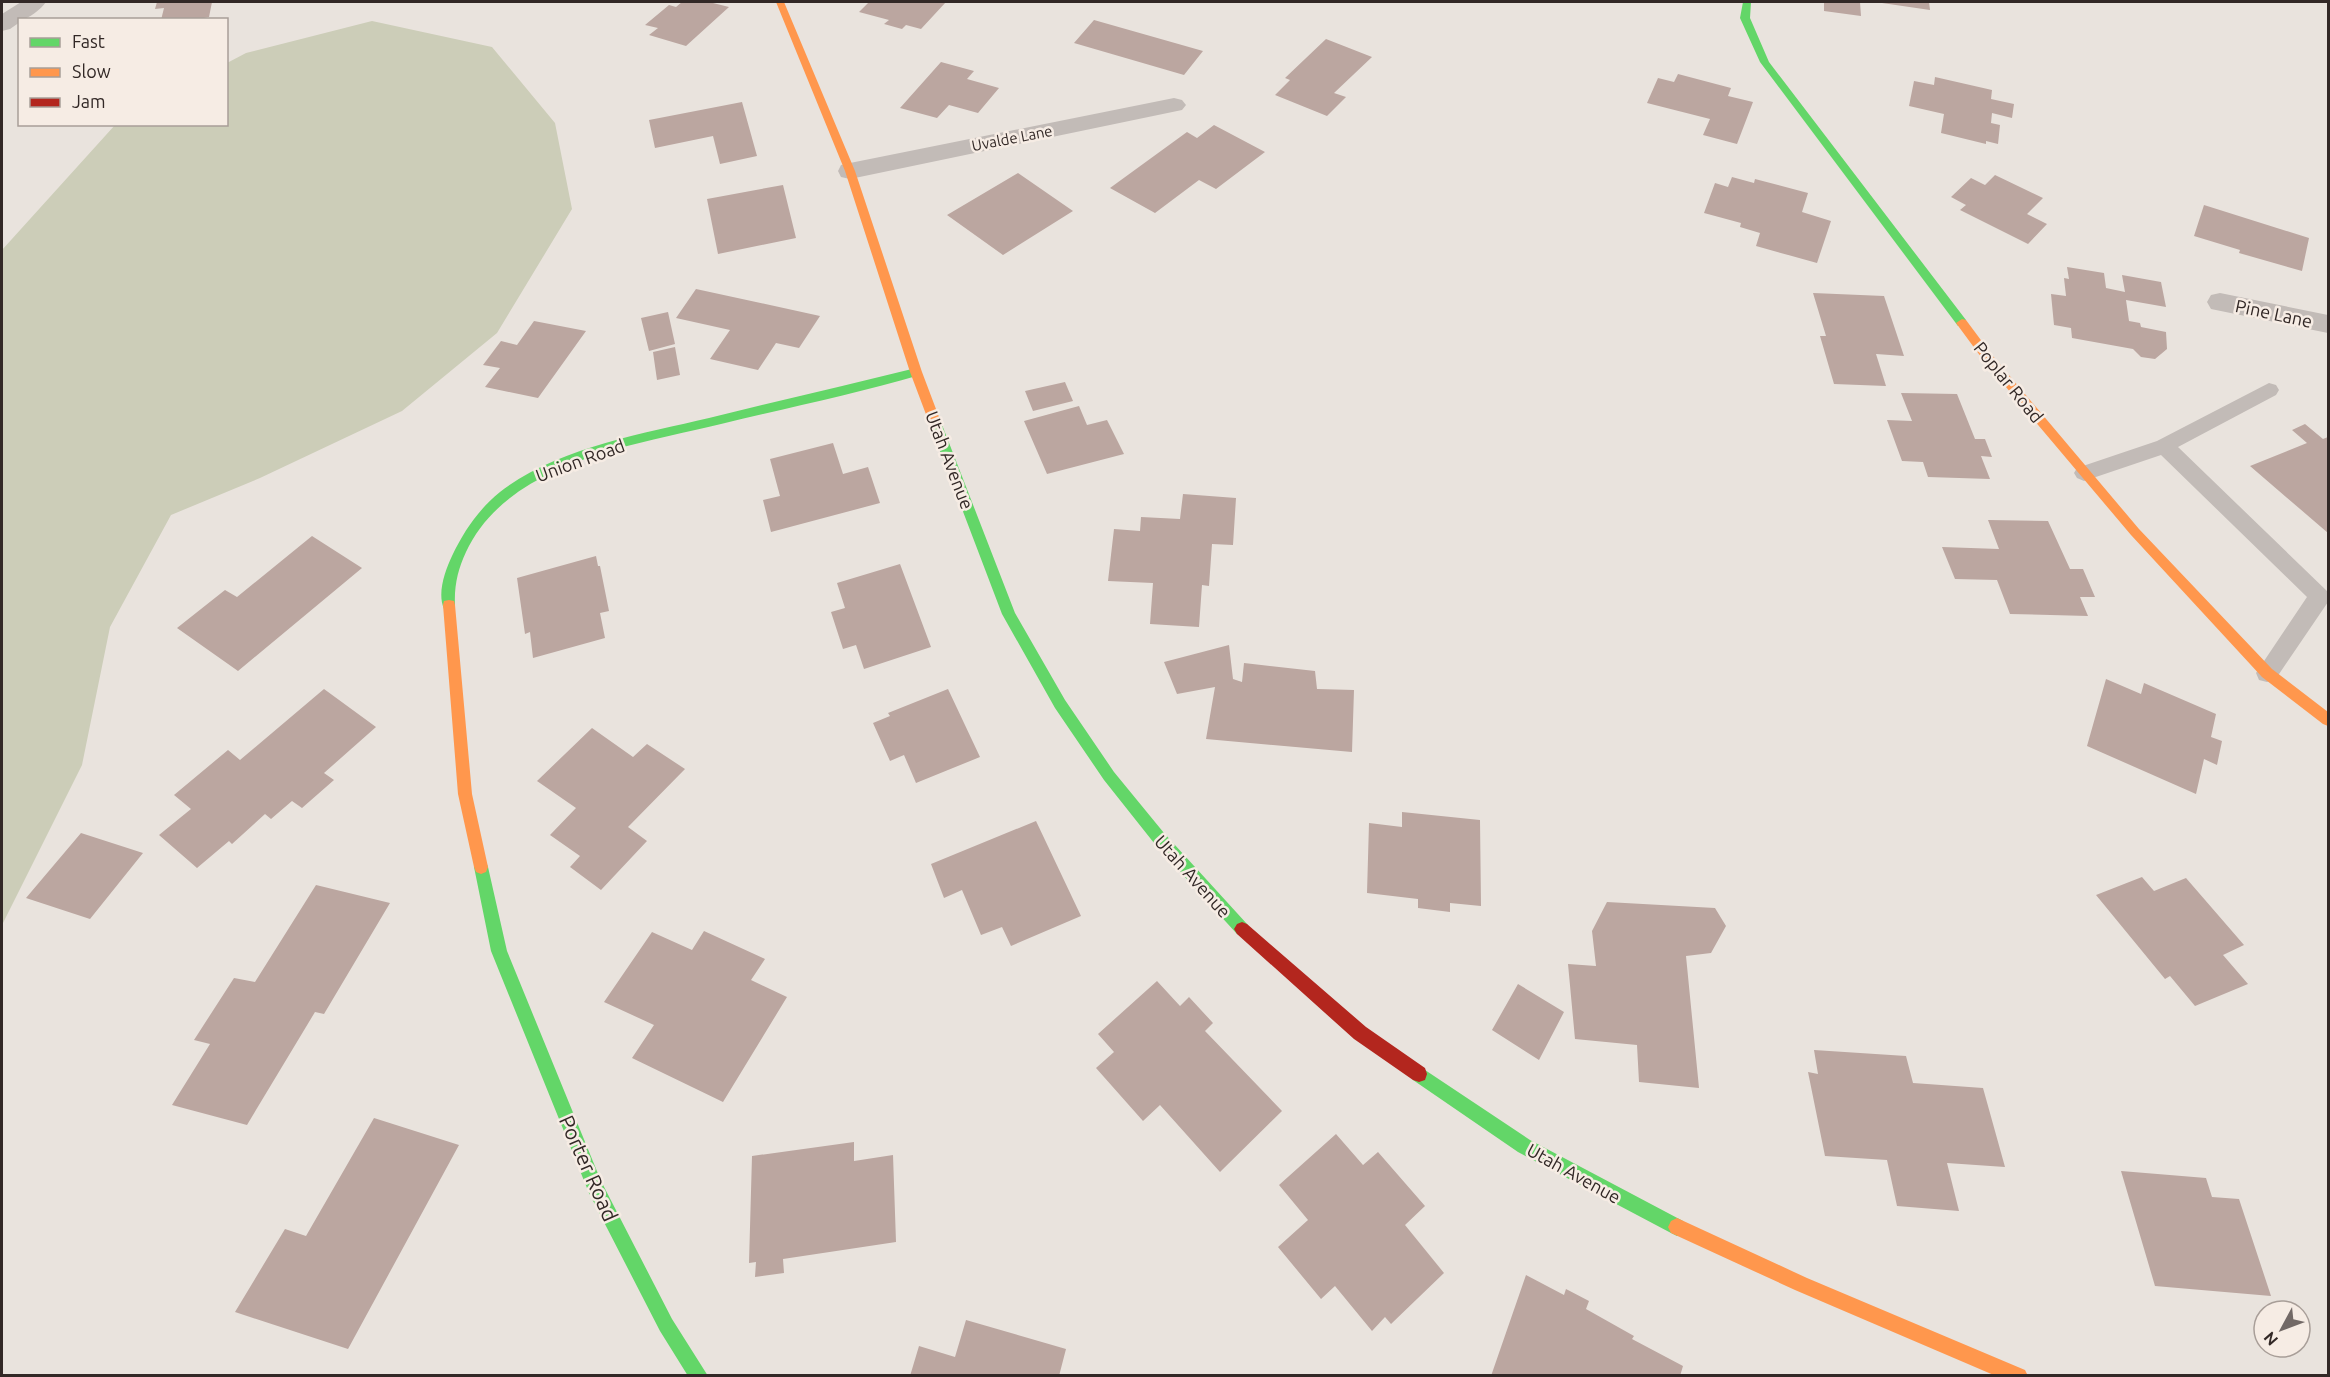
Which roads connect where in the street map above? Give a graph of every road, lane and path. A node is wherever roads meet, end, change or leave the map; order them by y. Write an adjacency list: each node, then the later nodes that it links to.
1 (35, 2): 4 (street)
2 (780, 2): 6 (street, Utah Avenue)
3 (1747, 2): 12 (street, Poplar Road)
4 (2, 24)
5 (1174, 105): 6 (street, Uvalde Lane)
6 (850, 171): 9 (street, Utah Avenue)
7 (2220, 302): 8 (street, Pine Lane)
8 (2328, 324)
9 (916, 372): 15 (street, Union Road); 17 (street, Utah Avenue)
10 (2269, 390): 11 (lane)
11 (2164, 446): 12 (lane); 13 (lane)
12 (2084, 473): 13 (street, Poplar Road)
13 (2267, 673): 14 (street, Poplar Road)
14 (2328, 720)
15 (499, 951): 16 (street, Porter Road)
16 (699, 1376)
17 (2019, 1376)

